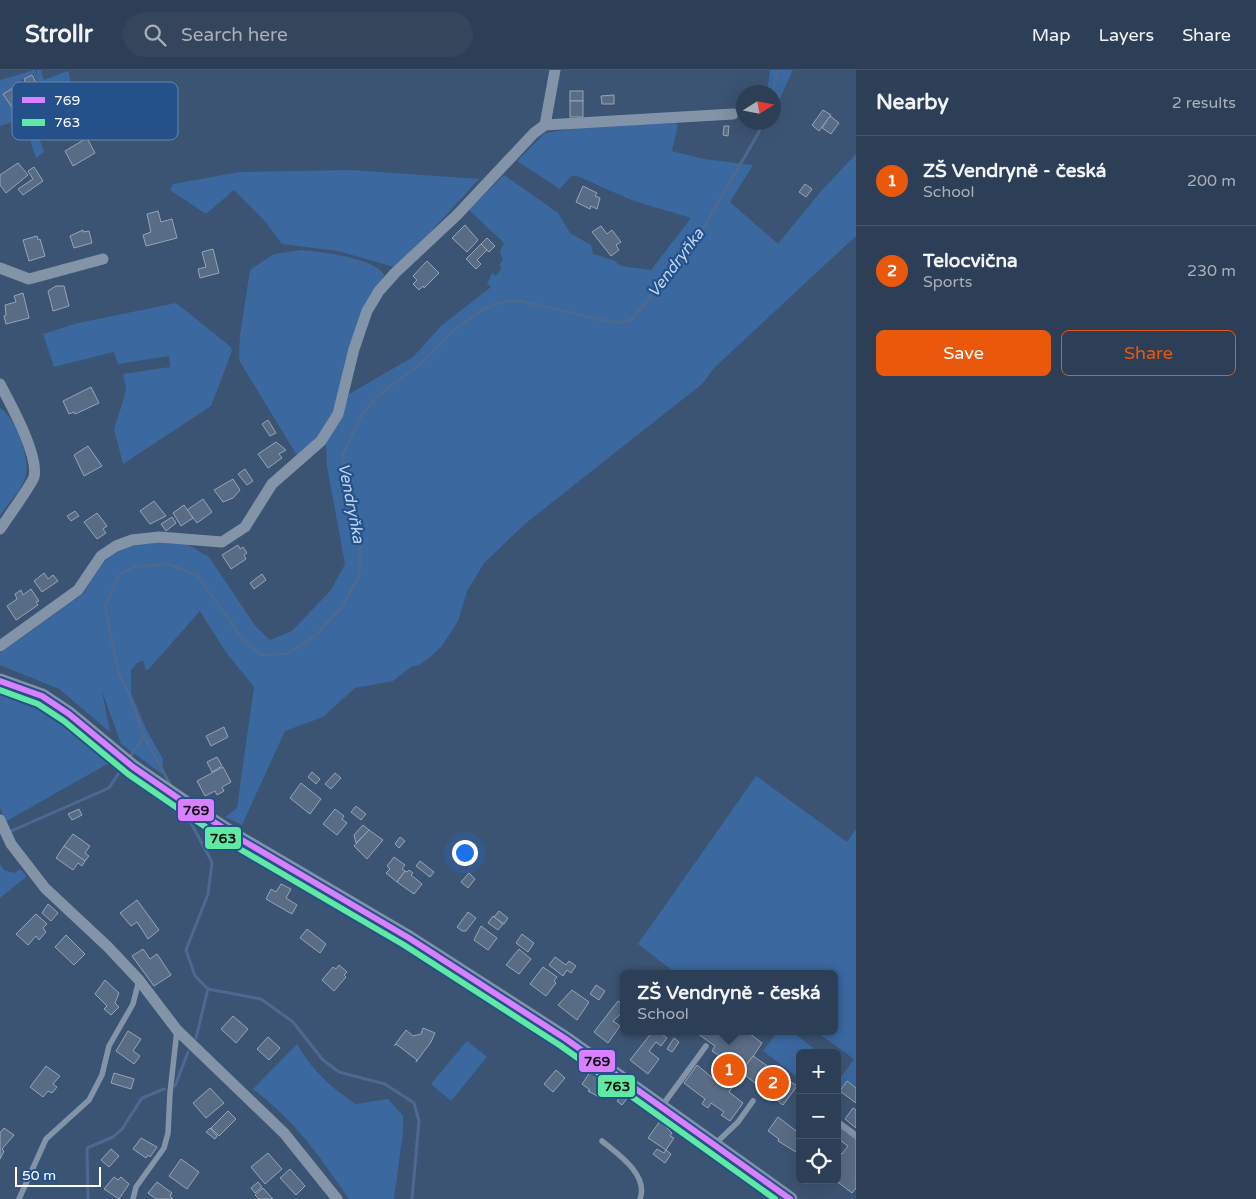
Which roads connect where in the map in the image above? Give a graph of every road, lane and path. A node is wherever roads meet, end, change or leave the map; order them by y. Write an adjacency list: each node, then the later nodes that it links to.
1 (555, 70): 3 (street)
2 (732, 114): 3 (street)
3 (545, 125): 8 (street)
4 (103, 259): 5 (street)
5 (0, 268)
6 (0, 384): 7 (street)
7 (0, 529)
8 (0, 646)
9 (0, 681): 15 (street)
10 (1, 824): 11 (street)
11 (139, 980): 12 (street); 20 (lane)
12 (177, 1030): 21 (lane); 22 (street)
13 (706, 1046): 15 (lane)
14 (753, 1101): 19 (lane)
15 (662, 1106): 19 (street)
16 (841, 1124): 17 (lane)
17 (856, 1135)
18 (602, 1141): 23 (lane)
19 (715, 1144): 24 (street)
20 (19, 1199)
21 (133, 1199)
22 (337, 1199)
23 (640, 1199)
24 (790, 1199)

